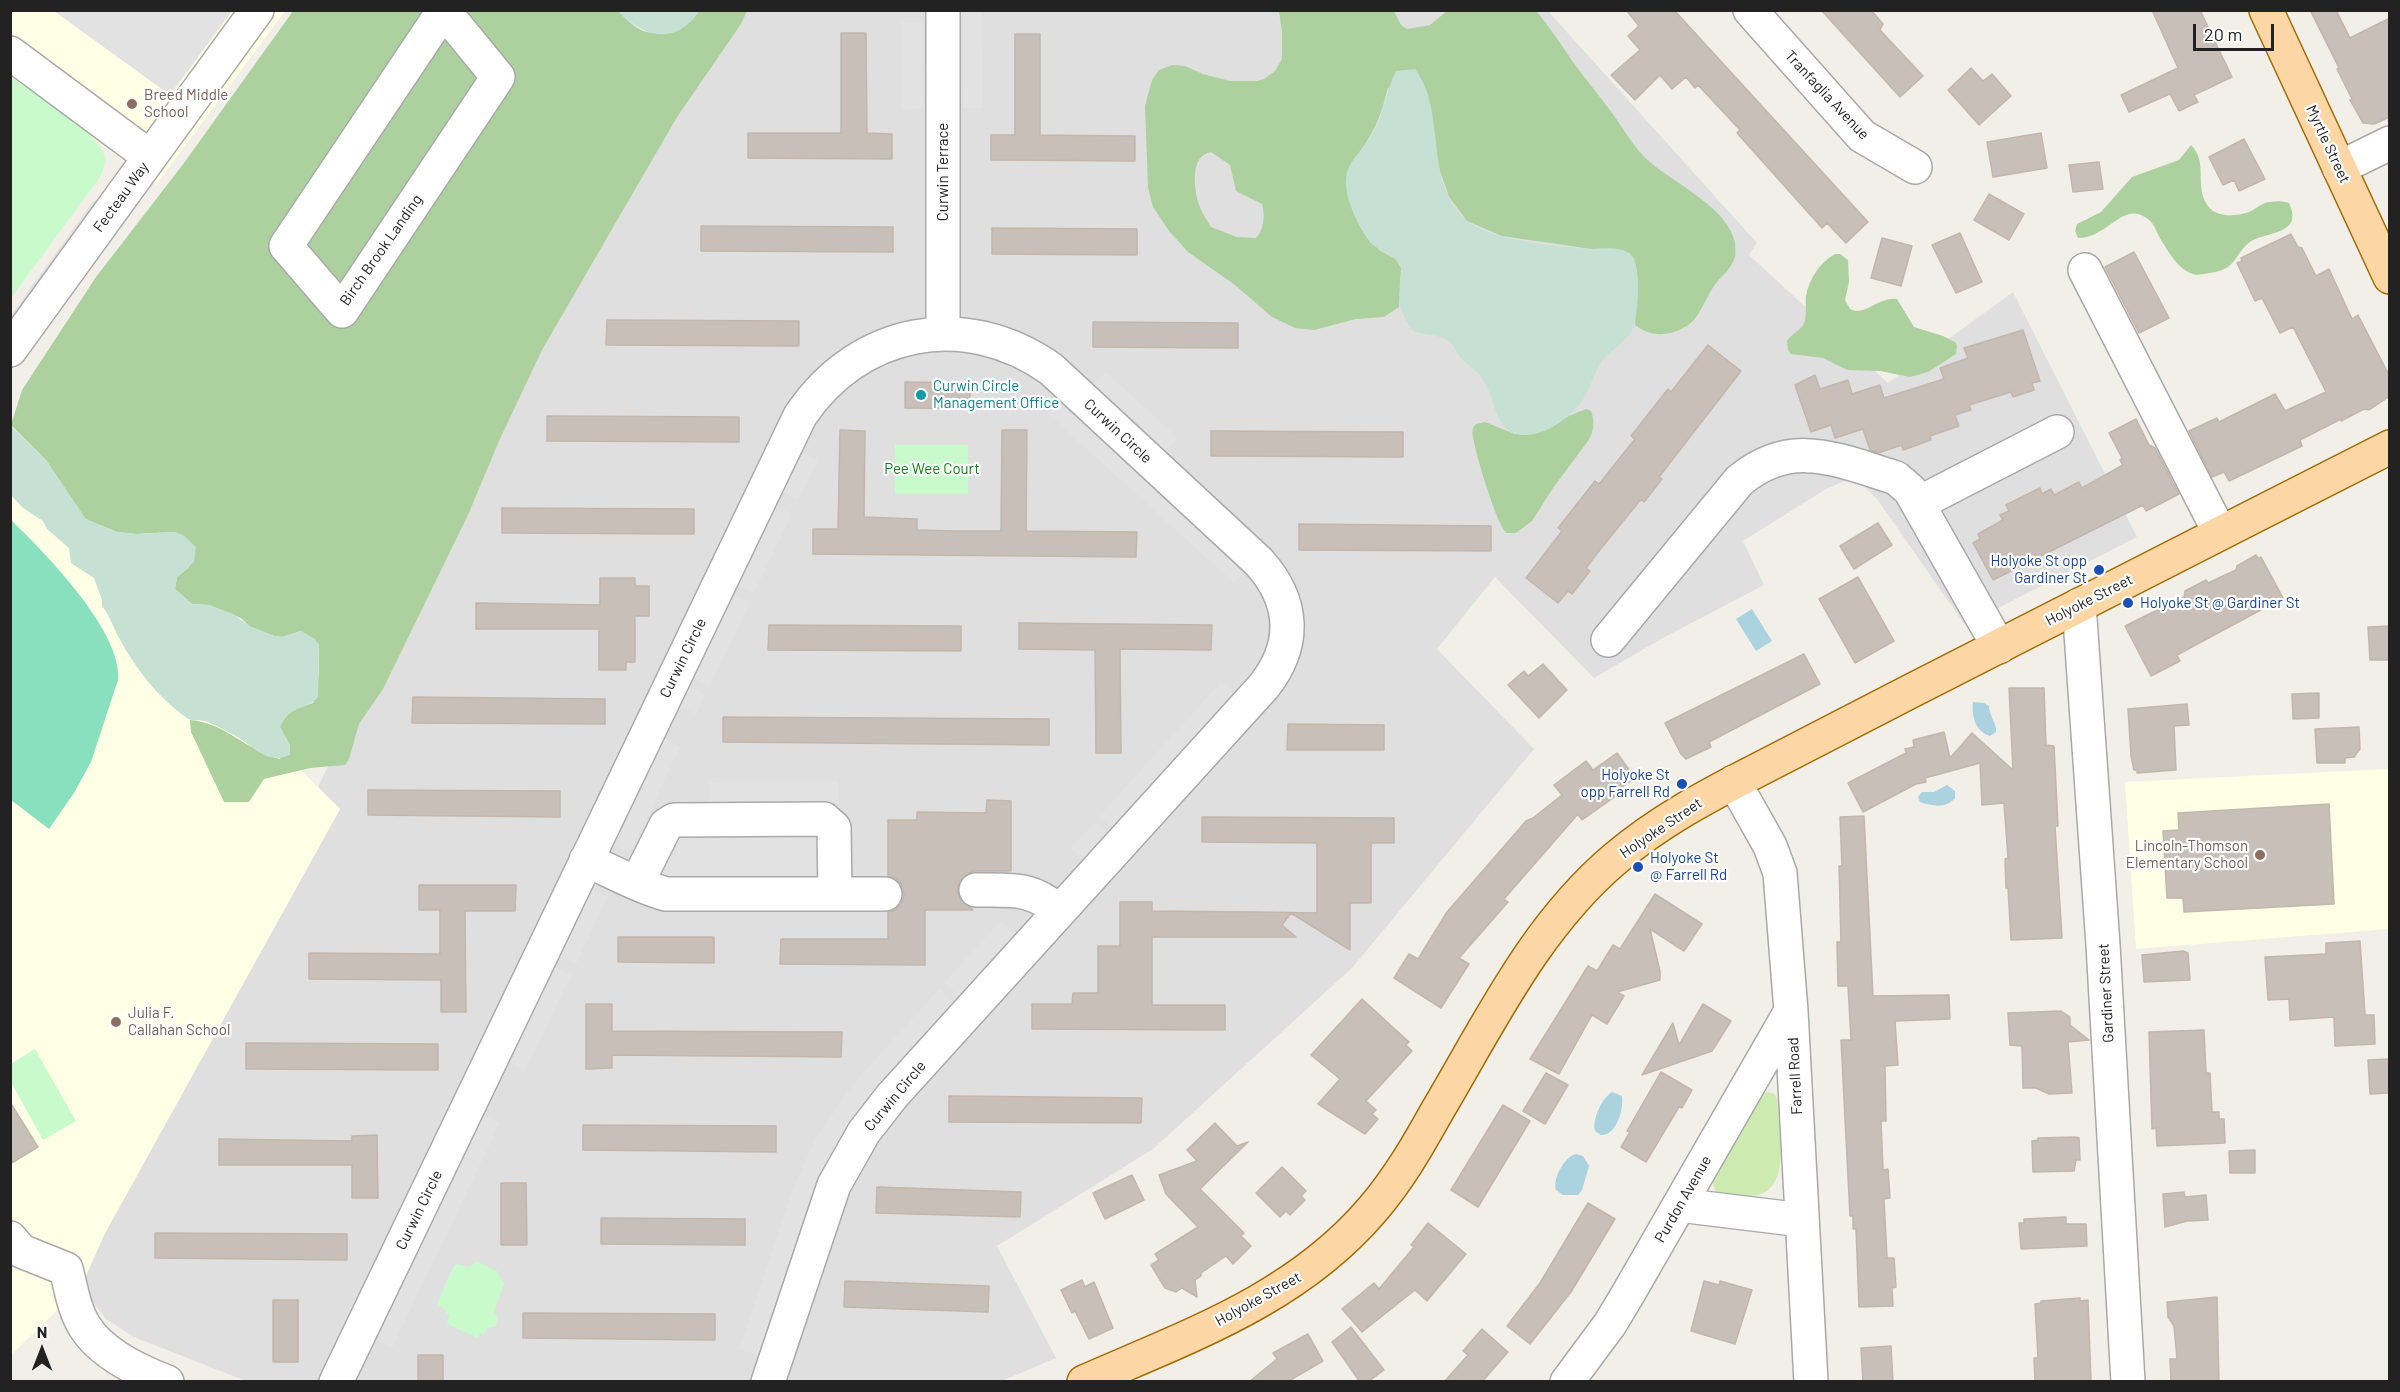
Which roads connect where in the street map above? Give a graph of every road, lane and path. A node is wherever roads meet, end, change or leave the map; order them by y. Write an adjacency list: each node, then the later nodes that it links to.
1 (257, 10): 8 (street)
2 (942, 10): 13 (street, Curwin Terrace)
3 (1750, 10): 9 (street, Tranfaglia Avenue)
4 (2266, 10): 10 (main road, Myrtle Street)
5 (444, 11): 5 (street, Birch Brook Landing)
6 (10, 53): 8 (street, Fecteau Way)
7 (2390, 143): 10 (street)
8 (150, 157): 14 (street, Fecteau Way)
9 (1915, 167)
10 (2339, 168): 12 (main road, Myrtle Street)
11 (2085, 270): 18 (street)
12 (2390, 277)
13 (944, 334): 23 (street, Curwin Circle); 28 (street, Curwin Circle)
14 (10, 350)
15 (2056, 432): 17 (street)
16 (2390, 447): 18 (main road, Holyoke Street)
17 (1919, 503): 20 (street); 21 (street)
18 (2220, 533): 19 (main road, Holyoke Street)
19 (2079, 605): 21 (main road, Holyoke Street); 40 (street, Gardiner Street)
20 (1608, 640)
21 (1999, 646): 22 (main road, Holyoke Street)
22 (1734, 782): 29 (street, Farrell Road); 33 (main road, Holyoke Street)
23 (586, 860): 24 (street); 35 (street, Curwin Circle)
24 (637, 883): 26 (street); 26 (street)
25 (976, 890): 28 (street)
26 (835, 894): 27 (street)
27 (885, 894)
28 (1059, 911): 36 (street, Curwin Circle)
29 (1791, 1011): 30 (street, Purdon Avenue); 31 (street, Farrell Road)
30 (1679, 1205): 31 (street); 38 (street, Purdon Avenue)
31 (1802, 1220): 39 (street, Farrell Road)
32 (10, 1238): 34 (street)
33 (1133, 1372): 37 (main road, Holyoke Street)
34 (157, 1380)
35 (336, 1382)
36 (768, 1382)
37 (1084, 1382)
38 (1567, 1382)
39 (1811, 1382)
40 (2128, 1382)

